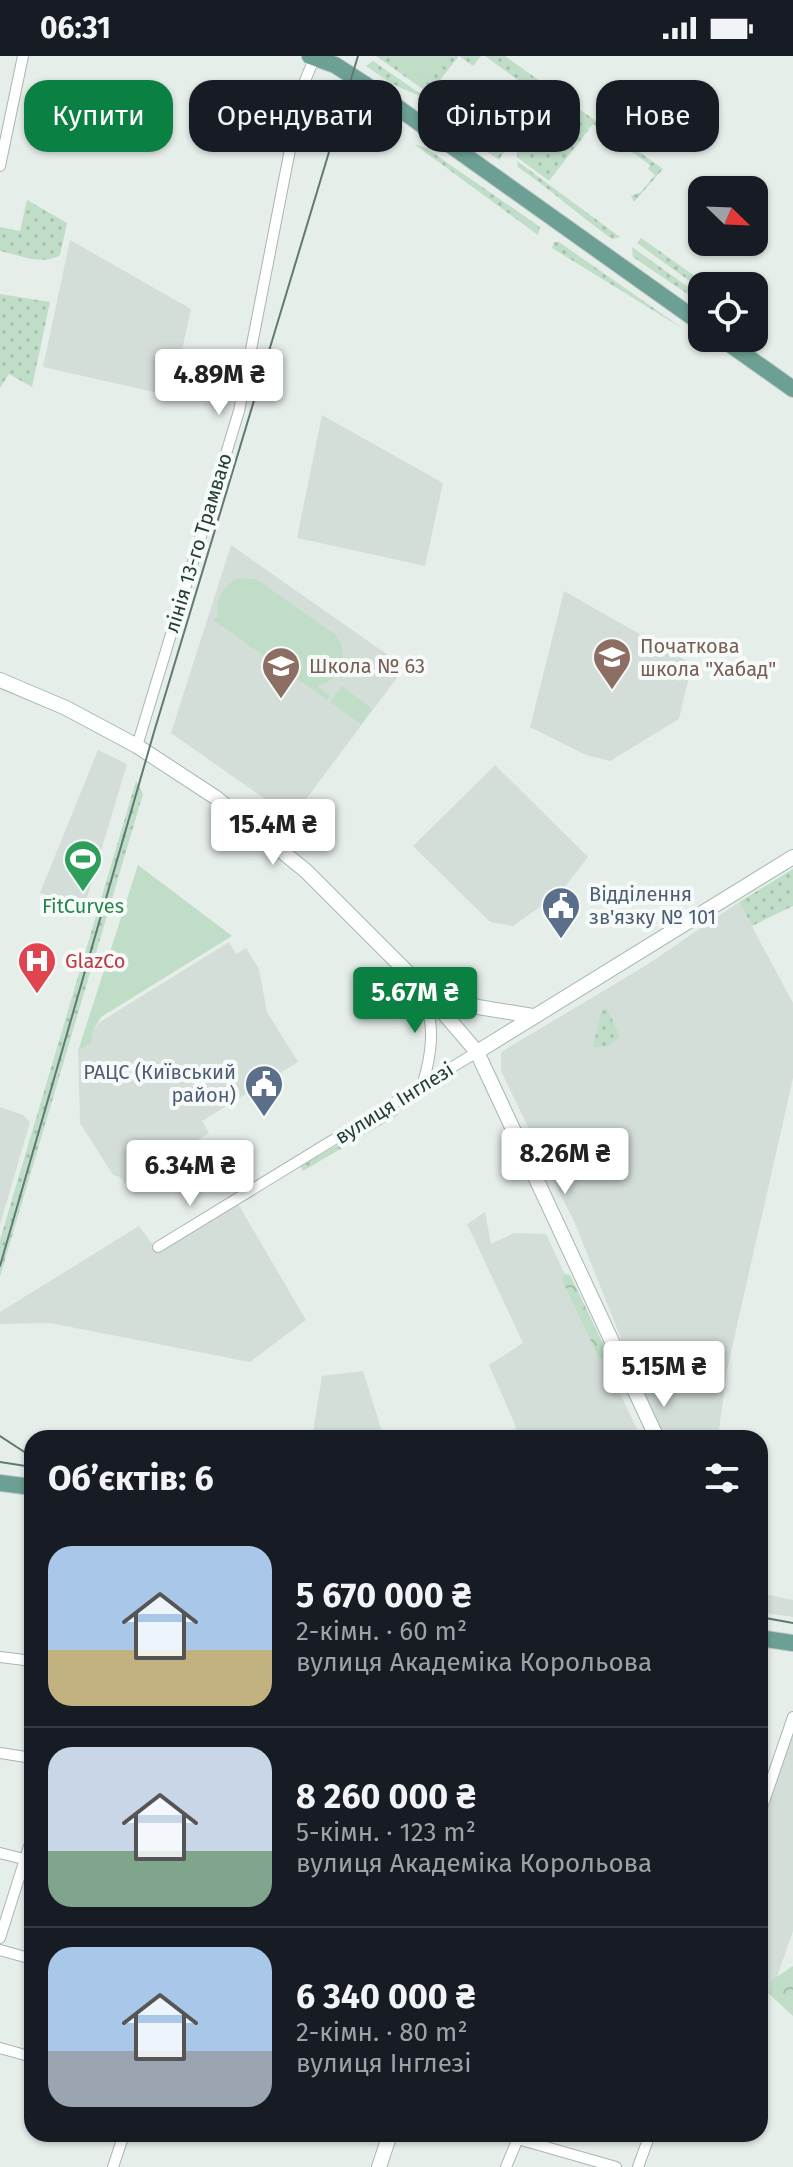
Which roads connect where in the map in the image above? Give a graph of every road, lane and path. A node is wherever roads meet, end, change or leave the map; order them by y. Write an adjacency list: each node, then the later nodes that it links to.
1 (23, 56): 3 (street)
2 (329, 60): 4 (main road); 8 (street, лінія 13-го Трамваю)
3 (0, 166)
4 (688, 314)
5 (741, 352): 6 (main road)
6 (793, 389)
7 (0, 680): 8 (main road)
8 (137, 746): 10 (main road)
9 (793, 857): 11 (main road, вулиця Інглезі)
10 (418, 983): 11 (main road); 12 (main road); 13 (street)
11 (533, 1016): 12 (main road, вулиця Інглезі)
12 (477, 1052): 13 (street, вулиця Інглезі); 15 (main road)
13 (422, 1086): 14 (street, вулиця Інглезі)
14 (158, 1247)
15 (653, 1430)
16 (0, 1483): 17 (main road)
17 (24, 1486)
18 (768, 1639): 19 (main road)
19 (793, 1643)
20 (0, 1657): 21 (street)
21 (24, 1660)
22 (793, 1717): 25 (street)
23 (0, 1753): 24 (street)
24 (24, 1757)
25 (768, 1790)
26 (0, 1853): 27 (street)
27 (24, 1859)
28 (24, 1871): 29 (street)
29 (0, 1938)
30 (0, 1950): 31 (street)
31 (24, 1957)
32 (0, 2048): 33 (street)
33 (24, 2055)
34 (121, 2142): 39 (street)
35 (387, 2142): 40 (main road)
36 (517, 2142): 41 (street)
37 (535, 2142): 42 (street)
38 (647, 2142): 43 (street)
39 (113, 2167)
40 (379, 2167)
41 (506, 2167)
42 (616, 2167)
43 (638, 2167)

